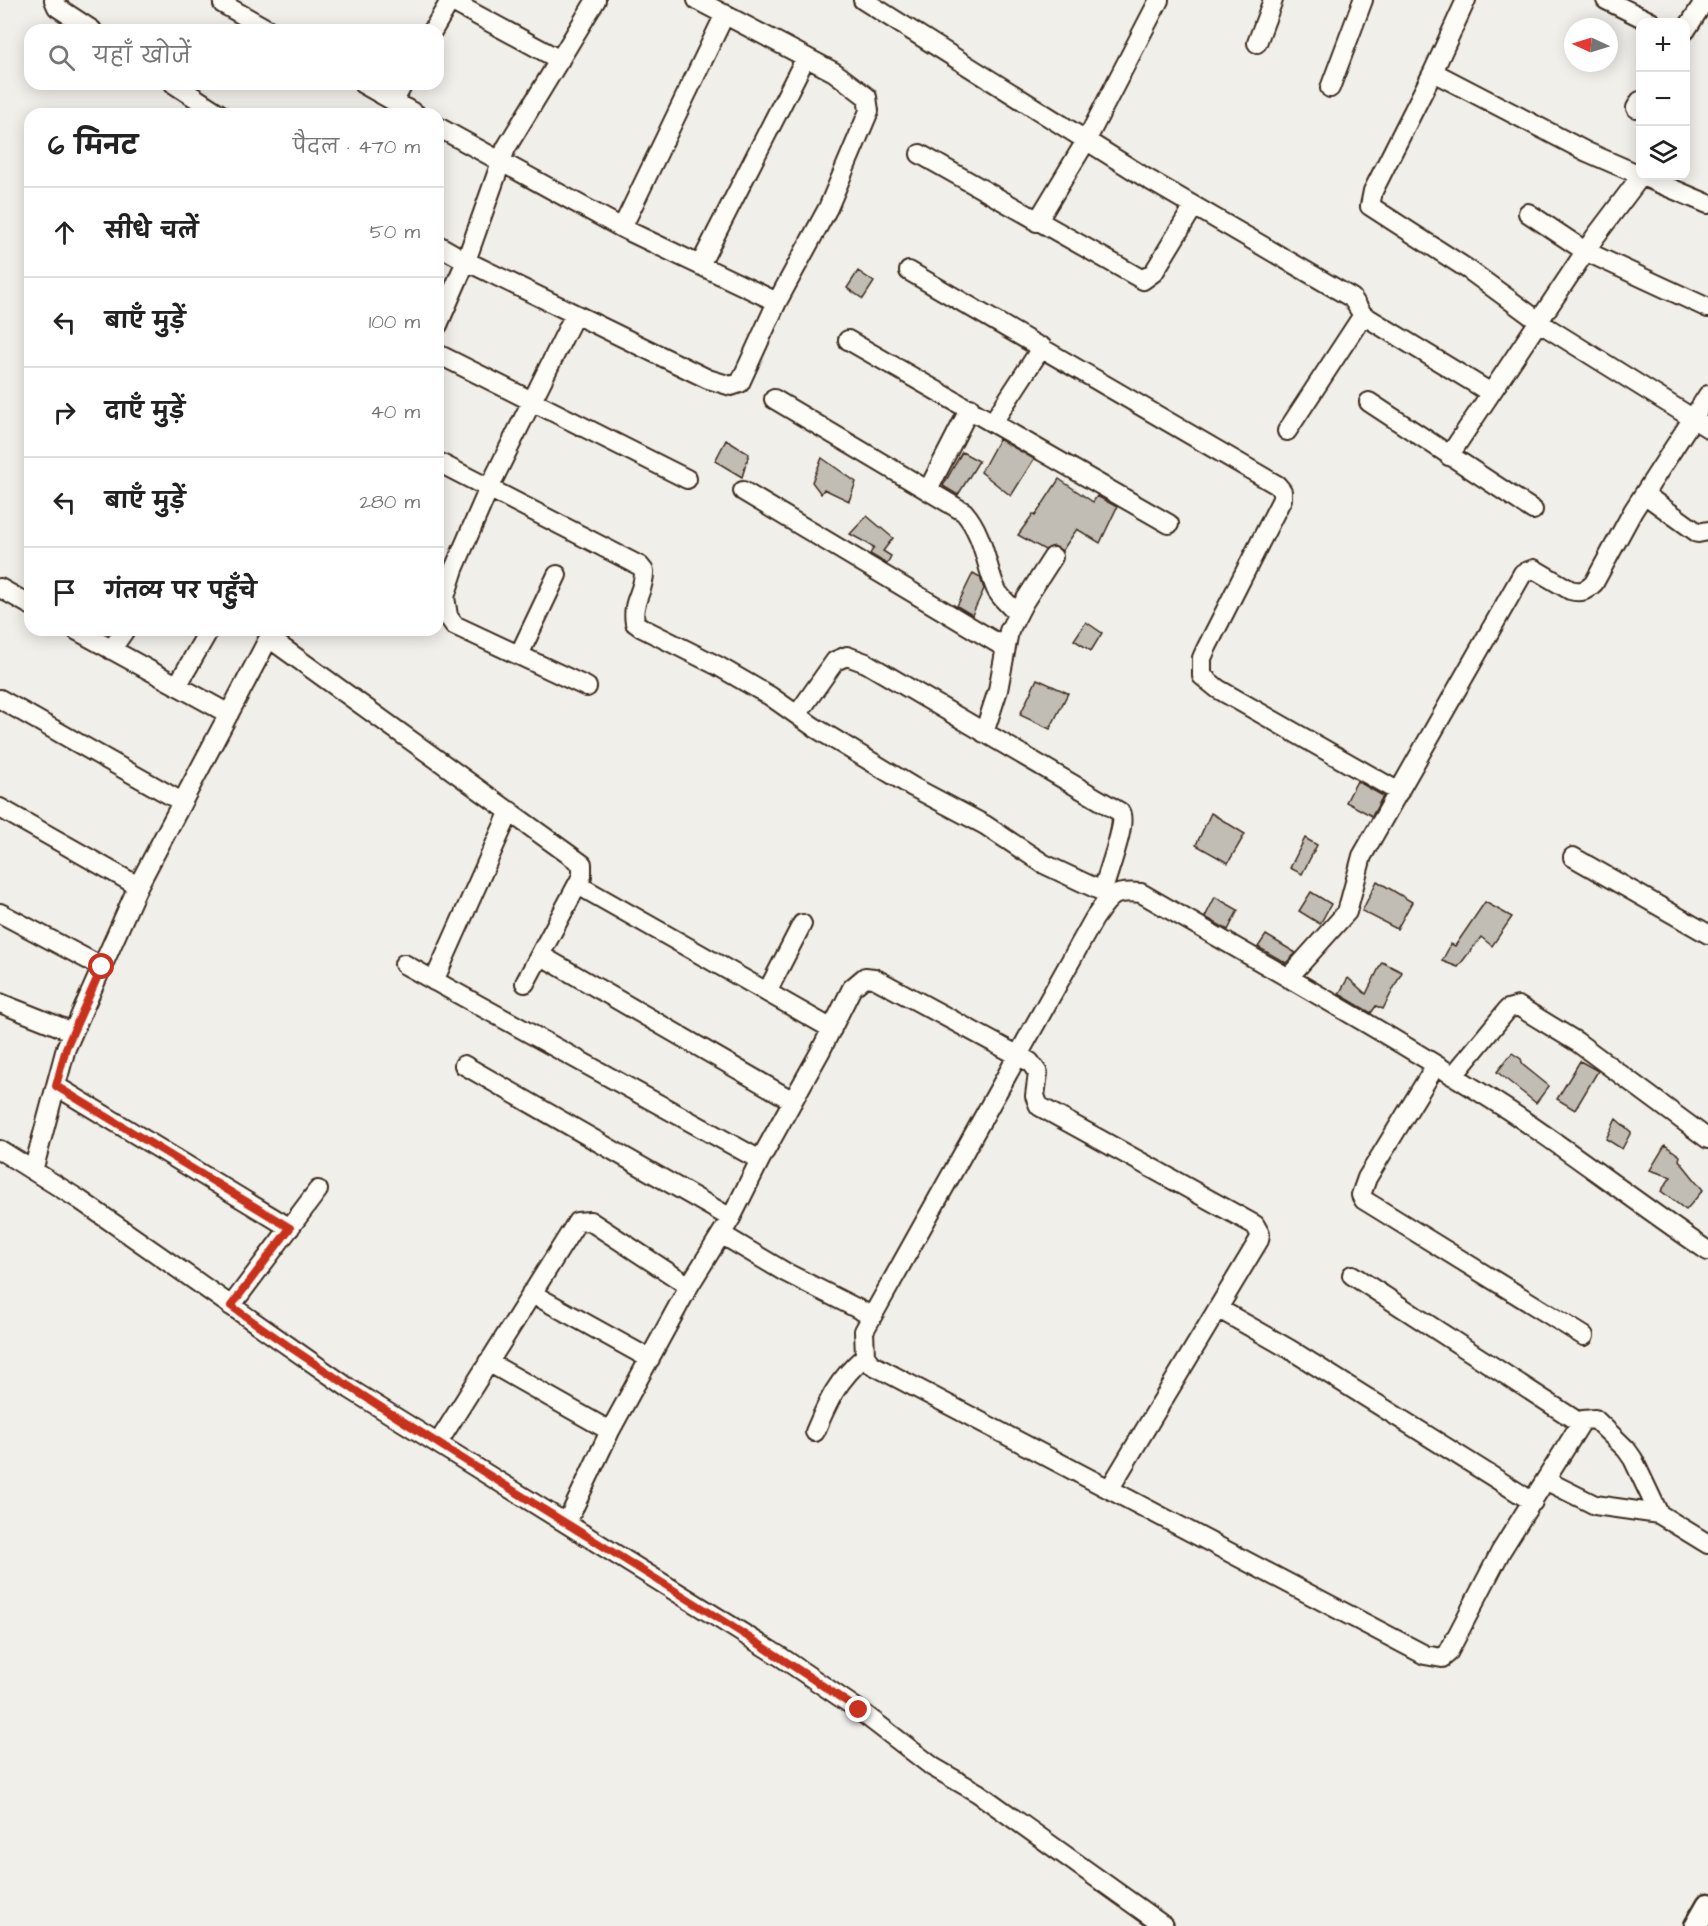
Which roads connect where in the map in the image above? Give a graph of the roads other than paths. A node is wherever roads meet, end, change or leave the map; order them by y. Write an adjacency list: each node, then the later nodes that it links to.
1 (54, 0): 15 (street)
2 (449, 0): 17 (street); 21 (street)
3 (596, 0): 21 (street)
4 (697, 0): 13 (street)
5 (863, 0): 31 (street)
6 (1159, 0): 31 (street)
7 (1273, 0): 19 (street)
8 (1363, 0): 23 (street)
9 (1466, 0): 22 (street)
10 (1606, 0): 14 (street)
11 (1705, 0): 18 (street)
12 (223, 4): 16 (street)
13 (725, 14): 20 (street); 41 (street)
14 (1643, 18)
15 (83, 24)
16 (258, 24)
17 (436, 24)
18 (1690, 24)
19 (1257, 43)
20 (806, 57): 45 (street); 47 (street)
21 (560, 60): 33 (street)
22 (1433, 72): 34 (street); 52 (street)
23 (1330, 88)
24 (182, 90): 28 (street)
25 (374, 90): 27 (street)
26 (399, 90): 27 (street)
27 (393, 101): 29 (street)
28 (206, 108)
29 (405, 108)
30 (444, 130): 33 (street)
31 (1086, 141): 38 (street); 40 (street)
32 (920, 154): 40 (street)
33 (501, 162): 41 (street); 44 (street)
34 (1636, 173)
35 (1637, 180): 43 (street)
36 (1653, 180): 37 (street)
37 (1708, 204)
38 (1194, 206): 40 (street); 51 (street)
39 (1528, 213): 43 (street)
40 (1037, 222)
41 (622, 228): 45 (street)
42 (444, 248): 44 (street)
43 (1586, 251): 48 (street); 52 (street)
44 (466, 261): 49 (street); 50 (street)
45 (700, 265): 47 (street)
46 (909, 271): 54 (street)
47 (777, 302): 50 (street)
48 (1708, 308)
49 (444, 311)
50 (575, 314): 59 (street)
51 (1363, 315): 56 (street); 64 (street)
52 (1538, 321): 56 (street); 63 (street)
53 (848, 340): 61 (street)
54 (1042, 347): 62 (street); 94 (street)
55 (444, 357): 59 (street)
56 (1491, 393): 65 (street)
57 (1708, 395): 63 (street)
58 (774, 399): 69 (street)
59 (533, 401): 67 (street); 68 (street)
60 (1369, 402): 65 (street)
61 (970, 408): 62 (street); 69 (street)
62 (993, 422): 73 (street)
63 (1701, 423): 71 (street)
64 (1287, 431)
65 (1449, 456): 72 (street)
66 (444, 465): 68 (street)
67 (687, 479)
68 (489, 488): 87 (street); 92 (street)
69 (928, 490): 79 (street)
70 (743, 491): 85 (street)
71 (1644, 494): 74 (street); 94 (street)
72 (1533, 510)
73 (1168, 524)
74 (1708, 531)
75 (1053, 557): 79 (street)
76 (556, 575): 87 (street)
77 (0, 588): 78 (street)
78 (24, 602)
79 (1017, 614): 85 (street)
80 (86, 636): 86 (street)
81 (121, 636): 86 (street)
82 (206, 636): 88 (street)
83 (270, 636): 91 (street)
84 (274, 636): 97 (street)
85 (1004, 647): 93 (street)
86 (111, 650): 88 (street)
87 (519, 655): 89 (street)
88 (177, 686): 91 (street)
89 (587, 687)
90 (0, 699): 95 (street)
91 (230, 714): 95 (street)
92 (797, 715): 93 (street); 101 (street)
93 (984, 733): 101 (street)
94 (1399, 792): 108 (street)
95 (182, 802): 100 (street)
96 (0, 808): 100 (street)
97 (510, 811): 99 (street); 109 (street)
98 (1573, 857): 104 (street)
99 (578, 885): 105 (street); 111 (street)
100 (138, 886): 107 (street)
101 (1107, 893): 108 (street); 115 (street)
102 (0, 913): 107 (street)
103 (802, 924): 111 (street)
104 (1708, 934)
105 (540, 955): 110 (street); 120 (street)
106 (404, 964): 109 (street)
107 (102, 967): 114 (street)
108 (1288, 978): 117 (street)
109 (434, 981): 123 (street)
110 (525, 983)
111 (767, 992): 113 (street)
112 (0, 1003): 114 (street)
113 (832, 1029): 115 (street); 120 (street)
114 (73, 1032): 119 (street)
115 (1018, 1056): 134 (street); 135 (street)
116 (464, 1065): 126 (street)
117 (1436, 1065): 118 (street); 136 (street)
118 (1453, 1076): 121 (street); 129 (street)
119 (56, 1086): 124 (street); 127 (street)
120 (793, 1101): 123 (street)
121 (1708, 1139)
122 (0, 1150): 124 (street)
123 (760, 1160): 126 (street)
124 (33, 1172): 133 (street)
125 (318, 1190): 127 (street)
126 (731, 1218): 128 (street)
127 (290, 1228): 133 (street)
128 (721, 1234): 131 (street); 135 (street)
129 (1708, 1251)
130 (1352, 1275): 140 (street)
131 (689, 1286): 132 (street); 138 (street)
132 (531, 1293): 138 (street); 139 (street)
133 (231, 1306): 143 (street)
134 (1219, 1309): 145 (street); 146 (street)
135 (872, 1317): 137 (street)
136 (1584, 1336)
137 (865, 1356): 142 (street); 145 (street)
138 (650, 1359): 141 (street)
139 (488, 1362): 141 (street); 143 (street)
140 (1580, 1423): 144 (street); 147 (street)
141 (610, 1431): 148 (street)
142 (815, 1432)
143 (438, 1443): 148 (street)
144 (1546, 1481): 146 (street); 147 (street)
145 (1110, 1488): 146 (street)
146 (1533, 1502)
147 (1659, 1514): 149 (street)
148 (567, 1522): 151 (street)
149 (1708, 1544)
150 (1708, 1905): 152 (street)
151 (1164, 1926)
152 (1696, 1926)

